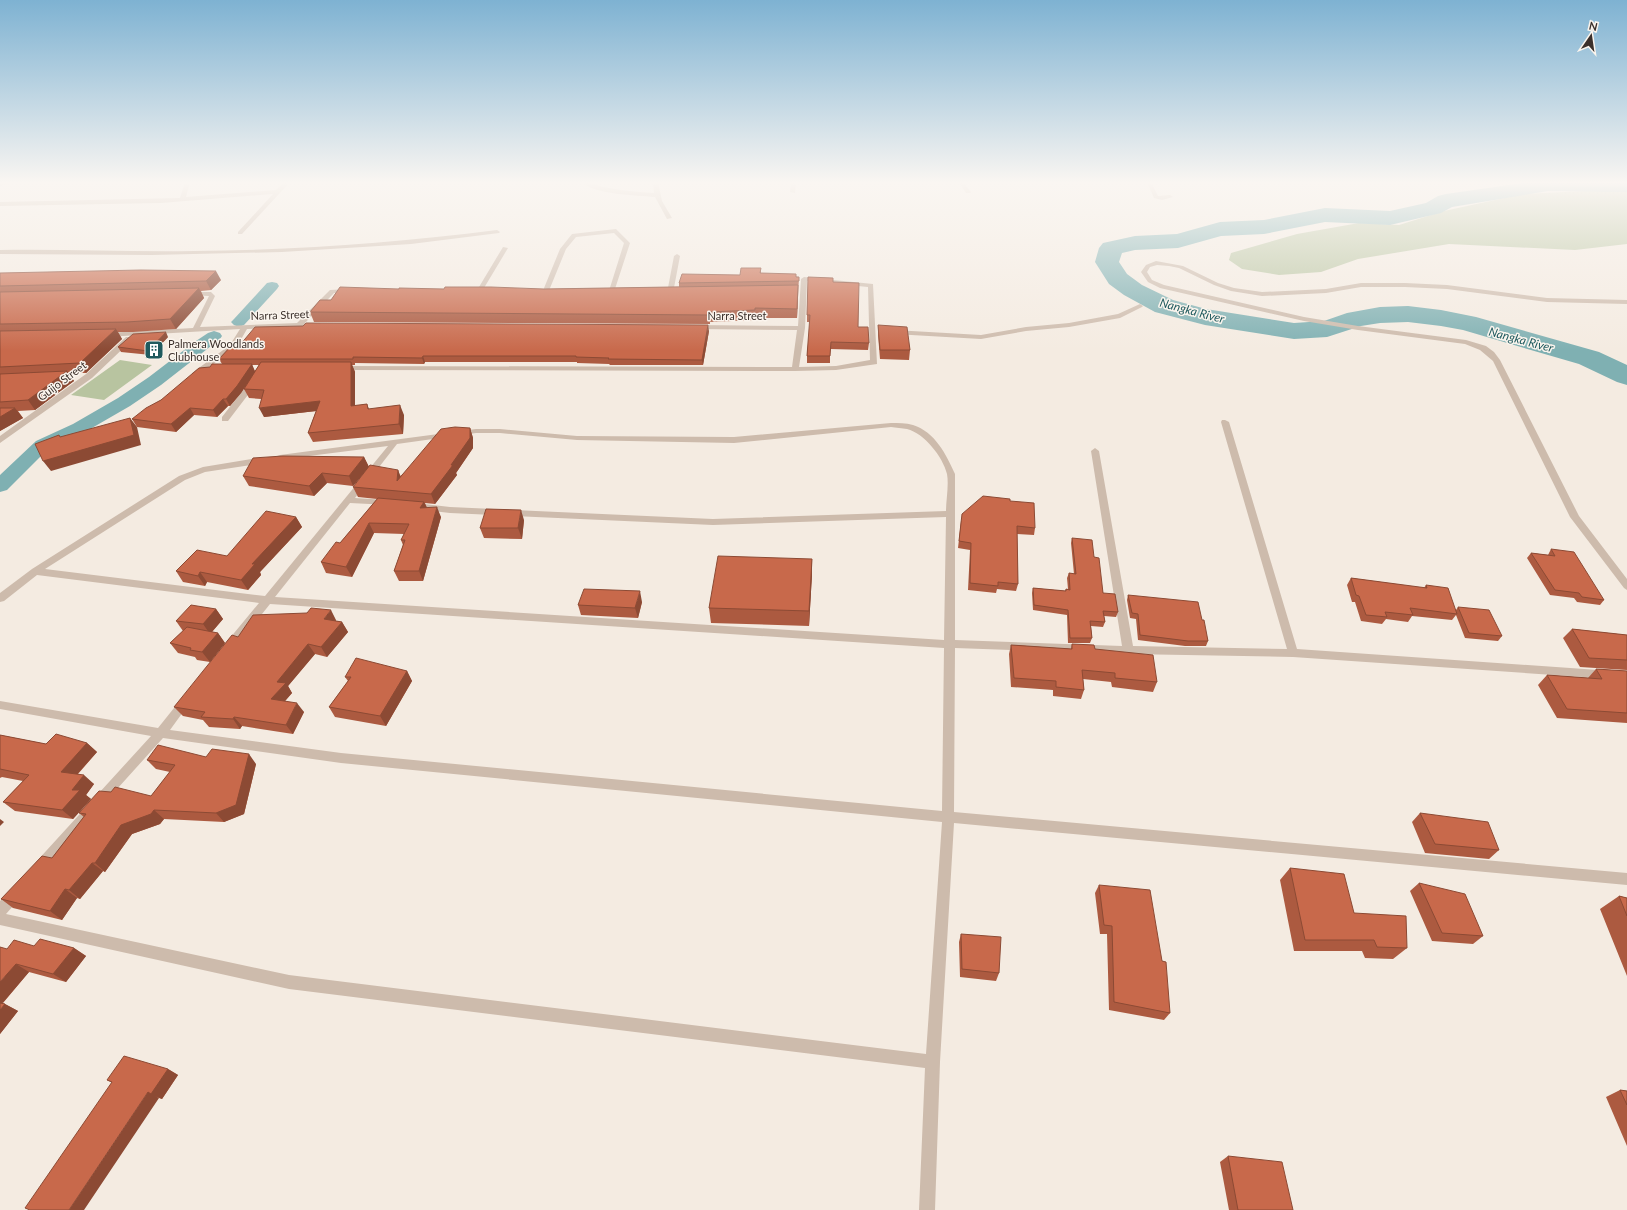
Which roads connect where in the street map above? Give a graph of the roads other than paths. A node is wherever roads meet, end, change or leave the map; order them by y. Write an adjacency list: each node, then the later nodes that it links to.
1 (451, 238): 5 (street)
2 (571, 238): 9 (street)
3 (623, 238): 12 (street)
4 (505, 248): 8 (street)
5 (0, 252)
6 (677, 256): 10 (street)
7 (355, 291): 15 (street)
8 (472, 292)
9 (545, 293)
10 (678, 293)
11 (182, 294): 20 (street)
12 (611, 294)
13 (1627, 302): 44 (street)
14 (1140, 306): 21 (street)
15 (299, 325): 16 (street, Narra Street); 17 (street, Narra Street)
16 (323, 325)
17 (245, 327): 20 (street, Narra Street); 24 (street)
18 (690, 327): 19 (street, Narra Street)
19 (801, 328): 21 (street); 27 (street)
20 (195, 330): 23 (street, Narra Street)
21 (881, 331): 27 (street)
22 (102, 335): 23 (street, Narra Street)
23 (133, 335): 30 (street, Guijo Street)
24 (204, 368): 25 (street); 31 (street)
25 (219, 368)
26 (335, 368): 27 (street)
27 (795, 369)
28 (259, 375): 34 (street)
29 (74, 376): 30 (street)
30 (89, 376): 32 (street, Guijo Street)
31 (186, 382)
32 (36, 413): 33 (street); 36 (street, Guijo Street)
33 (22, 414)
34 (225, 419)
35 (1225, 422): 49 (street)
36 (0, 440)
37 (395, 442): 39 (street); 42 (street); 43 (street)
38 (1096, 451): 48 (street)
39 (348, 500): 40 (street); 46 (street)
40 (395, 504)
41 (411, 506): 42 (street)
42 (950, 514): 47 (street)
43 (35, 571): 45 (street); 46 (street)
44 (1627, 586)
45 (0, 598)
46 (267, 600): 47 (street); 50 (street)
47 (949, 644): 48 (street); 55 (street)
48 (1128, 650): 49 (street)
49 (1293, 653): 51 (street)
50 (223, 654)
51 (1627, 676)
52 (194, 690): 54 (street)
53 (0, 705): 54 (street)
54 (161, 732): 55 (street); 57 (street)
55 (948, 817): 56 (street); 59 (street)
56 (1627, 879)
57 (0, 911)
58 (0, 919): 59 (street)
59 (933, 1062): 60 (street)
60 (927, 1210)

